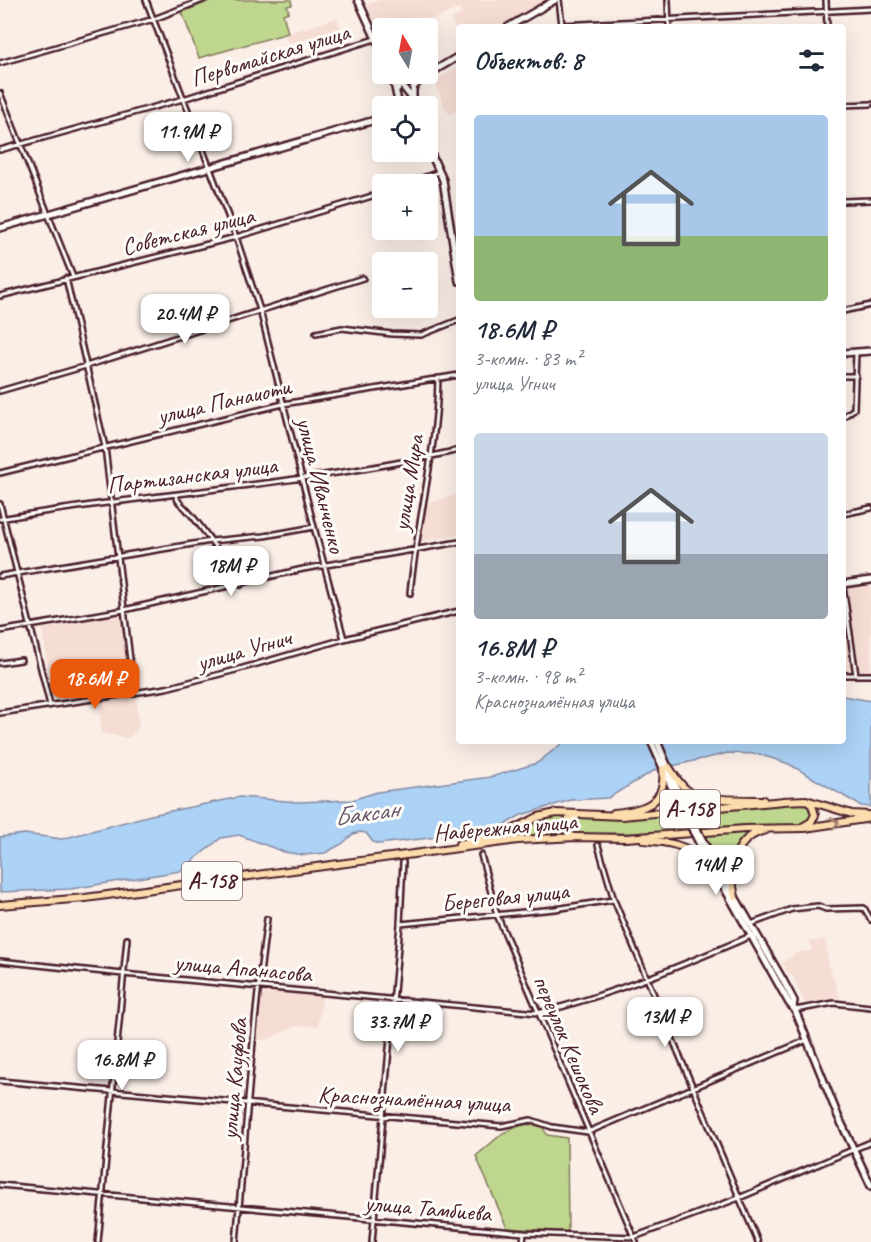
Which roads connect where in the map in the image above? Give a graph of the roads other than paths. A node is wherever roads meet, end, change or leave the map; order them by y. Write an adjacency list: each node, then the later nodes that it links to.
1 (146, 0): 9 (street, улица Иванченко)
2 (203, 0): 9 (street)
3 (358, 0): 15 (main road)
4 (557, 0): 11 (main road); 12 (street)
5 (668, 0): 10 (street)
6 (826, 0): 8 (street)
7 (871, 9): 8 (street)
8 (826, 12): 10 (street); 14 (street)
9 (154, 19): 18 (street); 26 (street, улица Иванченко)
10 (669, 21): 13 (street)
11 (513, 24)
12 (562, 24)
13 (605, 24)
14 (827, 24)
15 (372, 30)
16 (372, 39): 26 (street, Первомайская улица)
17 (456, 58): 19 (main road)
18 (0, 63)
19 (438, 68)
20 (394, 84): 22 (main road)
21 (401, 84): 22 (main road); 25 (main road)
22 (396, 90): 24 (main road)
23 (0, 93): 30 (street)
24 (398, 96)
25 (408, 96)
26 (183, 99): 30 (street, Первомайская улица); 33 (street, улица Иванченко)
27 (871, 104): 28 (street)
28 (846, 105)
29 (372, 121): 33 (main road)
30 (20, 144): 31 (street, Первомайская улица); 39 (street)
31 (0, 150)
32 (435, 162): 34 (main road)
33 (210, 169): 39 (main road); 41 (street, улица Иванченко)
34 (439, 172): 35 (street); 42 (main road)
35 (434, 174)
36 (372, 196): 41 (street, Советская улица)
37 (871, 200): 38 (street)
38 (846, 201)
39 (48, 214): 40 (main road); 43 (street)
40 (0, 228)
41 (236, 237): 43 (street, Советская улица); 48 (street, улица Иванченко)
42 (456, 261)
43 (73, 276): 44 (street, Советская улица)
44 (66, 278): 46 (street, Советская улица); 55 (street)
45 (363, 279): 48 (street)
46 (0, 296)
47 (871, 305): 49 (street)
48 (260, 310): 55 (street); 61 (street, улица Иванченко)
49 (846, 310)
50 (456, 321): 51 (street)
51 (316, 333)
52 (871, 351): 54 (main road)
53 (846, 353): 54 (main road)
54 (856, 353): 58 (street)
55 (86, 366): 60 (street); 63 (street)
56 (456, 375): 59 (street, улица Панаиоти)
57 (846, 376): 58 (street)
58 (856, 376): 62 (street)
59 (438, 378): 61 (street, улица Панаиоти); 65 (street, улица Мира)
60 (0, 391)
61 (283, 404): 63 (street, улица Панаиоти); 67 (street, улица Иванченко)
62 (846, 415)
63 (105, 447): 66 (street, улица Панаиоти); 69 (street)
64 (456, 451): 65 (street, Партизанская улица)
65 (430, 457): 67 (street, Партизанская улица); 77 (street, улица Мира)
66 (0, 473)
67 (302, 478): 68 (street, Партизанская улица); 74 (street, улица Иванченко)
68 (176, 495): 69 (street, Партизанская улица); 75 (street)
69 (111, 502): 73 (street, Партизанская улица); 78 (street)
70 (0, 504): 73 (street)
71 (871, 508): 72 (street)
72 (846, 513)
73 (2, 518): 80 (street)
74 (314, 528): 75 (street); 79 (street, улица Иванченко)
75 (211, 541): 78 (street); 84 (street)
76 (456, 542): 77 (street)
77 (414, 549): 79 (street); 85 (street, улица Мира)
78 (117, 557): 80 (street); 87 (street)
79 (324, 566): 84 (street); 91 (street, улица Иванченко)
80 (16, 574): 81 (street); 89 (street)
81 (0, 576)
82 (871, 580): 83 (main road)
83 (846, 584)
84 (241, 585): 87 (street)
85 (410, 593)
86 (846, 606): 95 (street)
87 (124, 610): 89 (street); 97 (street)
88 (456, 612): 91 (street, улица Угнич)
89 (30, 626): 90 (street); 98 (street)
90 (0, 631)
91 (344, 639): 97 (street, улица Угнич)
92 (21, 660): 93 (street)
93 (0, 663)
94 (846, 675): 95 (street)
95 (856, 675): 96 (street)
96 (871, 675)
97 (134, 694): 98 (street, улица Угнич)
98 (50, 705): 99 (street, улица Угнич)
99 (0, 713)
100 (653, 744): 102 (main road)
101 (658, 744): 102 (main road)
102 (666, 768): 104 (main road); 106 (main road); 112 (main road, bridge)
103 (806, 800): 104 (main road, А-158); 107 (main road, А-158); 109 (main road)
104 (784, 801): 106 (main road, А-158)
105 (586, 814): 106 (main road, А-158); 110 (main road); 114 (main road, А-158)
106 (595, 814)
107 (871, 816): 109 (main road, Набережная улица / А-158, one-way to 107)
108 (782, 828): 109 (main road, Набережная улица / А-158); 111 (main road, Набережная улица / А-158); 118 (main road)
109 (799, 828)
110 (576, 837): 111 (main road, Набережная улица / А-158); 114 (main road, Набережная улица / А-158)
111 (626, 838): 117 (main road)
112 (702, 844): 117 (main road); 118 (main road)
113 (598, 845): 119 (street)
114 (423, 853): 120 (main road, Набережная улица / А-158)
115 (481, 855): 121 (street, переулок Кешокова)
116 (403, 862): 124 (street)
117 (721, 883): 126 (main road)
118 (735, 897): 125 (main road)
119 (614, 900): 121 (street, Береговая улица); 130 (street)
120 (0, 905)
121 (497, 915): 124 (street, Береговая улица); 135 (street, переулок Кешокова)
122 (267, 919): 131 (street, улица Кауфова)
123 (871, 920): 125 (street)
124 (400, 924): 132 (street)
125 (751, 924): 126 (main road)
126 (754, 934): 130 (street, улица Апанасова); 134 (main road)
127 (127, 939): 129 (street)
128 (0, 961): 129 (street, улица Апанасова)
129 (123, 974): 131 (street, улица Апанасова); 139 (street)
130 (647, 978): 135 (street, улица Апанасова); 138 (street)
131 (258, 986): 132 (street, улица Апанасова); 140 (street, улица Кауфова)
132 (392, 998): 135 (street, улица Апанасова); 141 (street)
133 (871, 1007): 134 (street)
134 (794, 1008): 136 (main road)
135 (538, 1013): 142 (street, переулок Кешокова)
136 (807, 1040): 138 (street); 144 (main road)
137 (0, 1081): 139 (street, Краснознамённая улица)
138 (693, 1088): 142 (street); 148 (street)
139 (112, 1091): 140 (street, Краснознамённая улица); 147 (street)
140 (249, 1104): 141 (street, Краснознамённая улица); 149 (street, улица Кауфова)
141 (383, 1116): 142 (street, Краснознамённая улица); 150 (street)
142 (588, 1132): 152 (street, переулок Кешокова)
143 (871, 1142): 144 (street, улица Тамбиева)
144 (853, 1150): 146 (main road); 148 (street, улица Тамбиева)
145 (0, 1185): 147 (street, улица Тамбиева)
146 (871, 1186)
147 (103, 1194): 149 (street, улица Тамбиева); 153 (street)
148 (739, 1198): 152 (street, улица Тамбиева); 158 (street)
149 (239, 1208): 150 (street, улица Тамбиева); 154 (street, улица Кауфова)
150 (374, 1219): 151 (street, улица Тамбиева); 155 (street)
151 (524, 1233): 152 (street, улица Тамбиева); 156 (street)
152 (634, 1237): 157 (street, переулок Кешокова)
153 (98, 1242)
154 (236, 1242)
155 (372, 1242)
156 (523, 1242)
157 (636, 1242)
158 (758, 1242)

